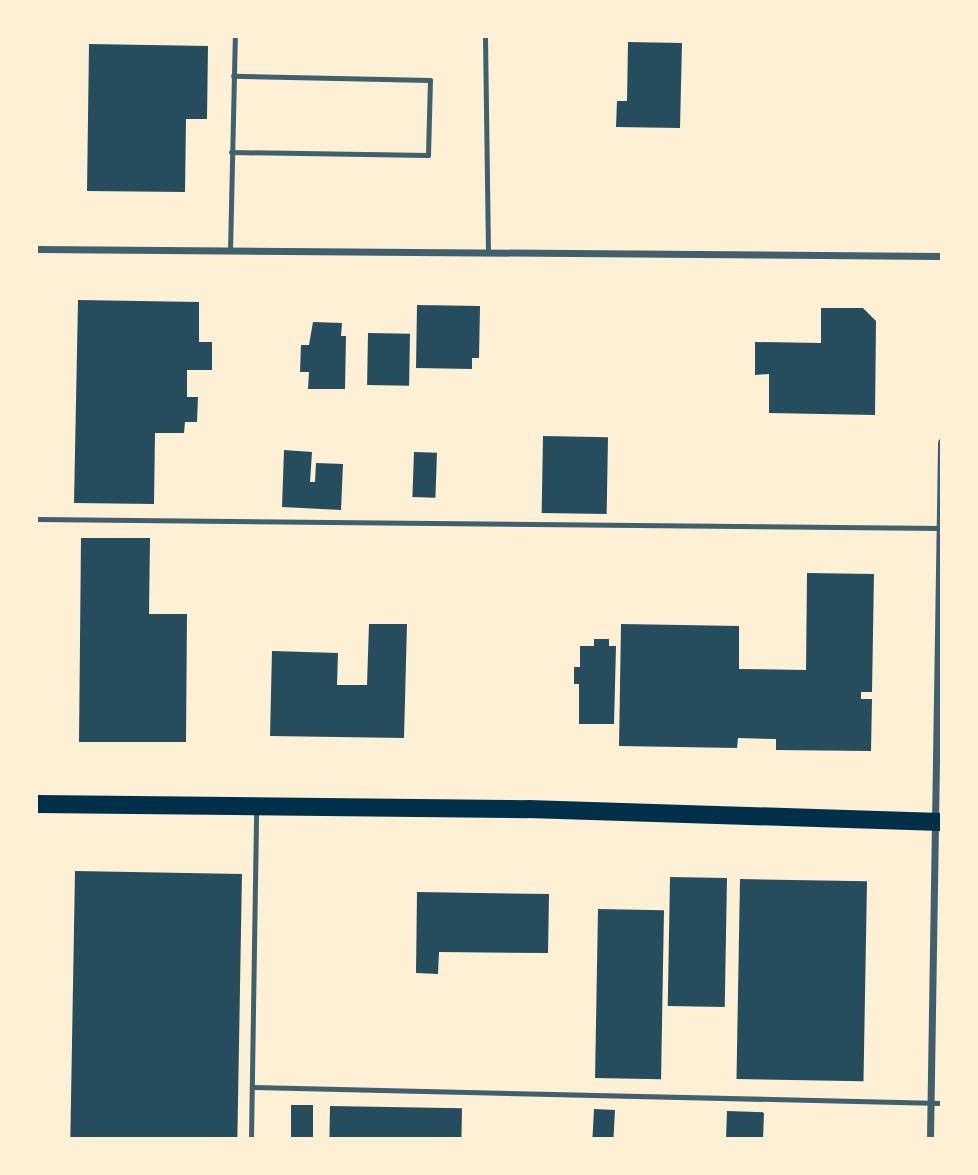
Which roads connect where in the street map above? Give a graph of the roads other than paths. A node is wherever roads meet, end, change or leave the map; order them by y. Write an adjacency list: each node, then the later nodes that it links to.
1 (234, 37): 3 (lane)
2 (485, 37): 7 (lane)
3 (233, 76): 4 (lane); 4 (lane)
4 (231, 152): 6 (lane)
5 (37, 248): 6 (street)
6 (230, 251): 7 (street)
7 (488, 253): 8 (street)
8 (941, 256)
9 (941, 442): 11 (street)
10 (37, 519): 11 (lane)
11 (940, 528): 14 (street)
12 (37, 804): 13 (main road)
13 (256, 805): 14 (main road); 15 (lane)
14 (938, 822): 16 (street)
15 (252, 1087): 16 (lane); 18 (lane)
16 (931, 1102): 17 (lane); 19 (street)
17 (941, 1103)
18 (251, 1138)
19 (930, 1138)

